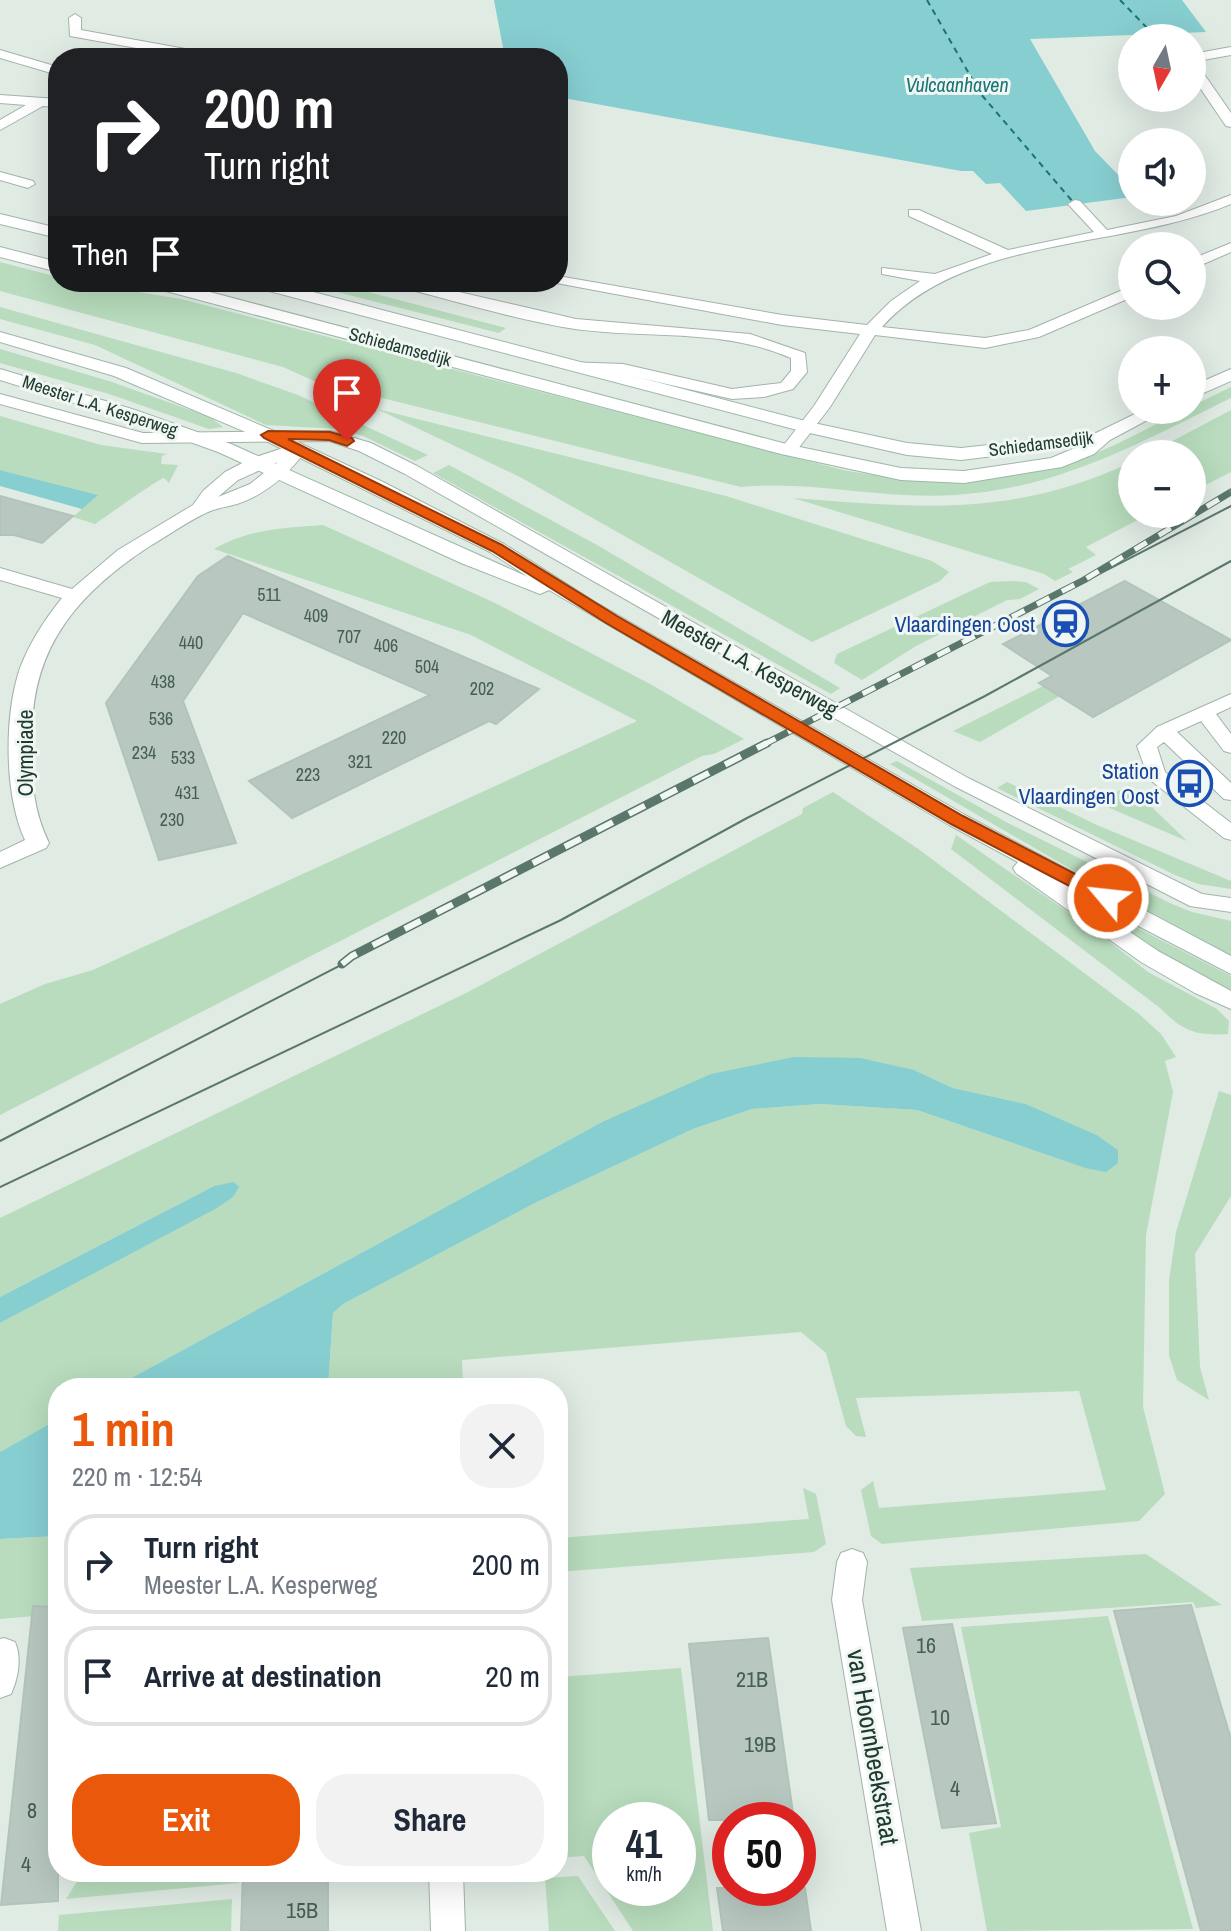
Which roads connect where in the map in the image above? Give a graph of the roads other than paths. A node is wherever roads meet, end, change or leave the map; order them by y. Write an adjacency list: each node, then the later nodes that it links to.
1 (75, 18): 3 (lane)
2 (188, 38): 4 (lane)
3 (159, 48)
4 (187, 48)
5 (1231, 51): 7 (lane)
6 (0, 54): 8 (lane)
7 (1206, 55)
8 (48, 68)
9 (1206, 87): 13 (lane)
10 (0, 99): 11 (lane)
11 (38, 103): 12 (lane); 14 (lane)
12 (48, 103)
13 (1231, 123)
14 (0, 126)
15 (0, 176): 16 (lane)
16 (28, 184)
17 (1231, 199): 22 (lane)
18 (1075, 204): 22 (lane)
19 (914, 213): 25 (lane)
20 (0, 219): 21 (main road)
21 (48, 231)
22 (1104, 235): 25 (lane)
23 (1231, 247): 26 (lane)
24 (0, 252): 27 (main road)
25 (1008, 255): 29 (lane)
26 (1206, 258)
27 (48, 264)
28 (887, 271): 29 (lane)
29 (937, 279): 35 (lane)
30 (568, 283): 35 (lane)
31 (191, 292): 48 (main road, Schiedamsedijk)
32 (293, 292): 37 (main road, Schiedamsedijk)
33 (440, 292): 37 (lane)
34 (1118, 297): 35 (lane)
35 (869, 331): 43 (lane)
36 (0, 337): 44 (main road, Meester L.A. Kesperweg)
37 (567, 365): 43 (main road, Schiedamsedijk)
38 (0, 374): 46 (main road, Meester L.A. Kesperweg)
39 (1231, 374): 40 (main road)
40 (1206, 386)
41 (0, 399): 46 (lane, Meester L.A. Kesperweg)
42 (1128, 424): 45 (main road)
43 (807, 427): 45 (main road, Schiedamsedijk); 48 (lane)
44 (268, 435): 46 (lane, Meester L.A. Kesperweg); 47 (main road, Meester L.A. Kesperweg); 63 (lane, Meester L.A. Kesperweg)
45 (1104, 436): 48 (main road, Schiedamsedijk)
46 (200, 439): 49 (main road, Meester L.A. Kesperweg)
47 (298, 449): 49 (main road, Olympiade); 50 (main road, Olympiade); 54 (main road, Meester L.A. Kesperweg)
48 (788, 450)
49 (257, 462): 50 (main road, Meester L.A. Kesperweg); 51 (main road, Olympiade)
50 (280, 473): 51 (main road, Olympiade); 54 (main road, Meester L.A. Kesperweg)
51 (201, 507): 53 (main road, Olympiade)
52 (0, 574): 53 (main road)
53 (73, 595): 62 (main road, Olympiade)
54 (588, 606): 60 (main road, Meester L.A. Kesperweg)
55 (1231, 700): 56 (lane)
56 (1205, 713): 57 (lane); 58 (lane)
57 (1164, 731): 59 (lane); 61 (lane)
58 (1231, 747)
59 (1231, 794)
60 (957, 820): 64 (main road, Meester L.A. Kesperweg); 65 (main road, Meester L.A. Kesperweg)
61 (1231, 833)
62 (0, 861)
63 (1231, 905)
64 (1231, 966)
65 (1231, 1001)
66 (852, 1562): 71 (main road, van Hoornbeekstraat)
67 (4, 1652): 68 (main road)
68 (0, 1684)
69 (446, 1882): 70 (main road)
70 (448, 1931)
71 (904, 1931)

